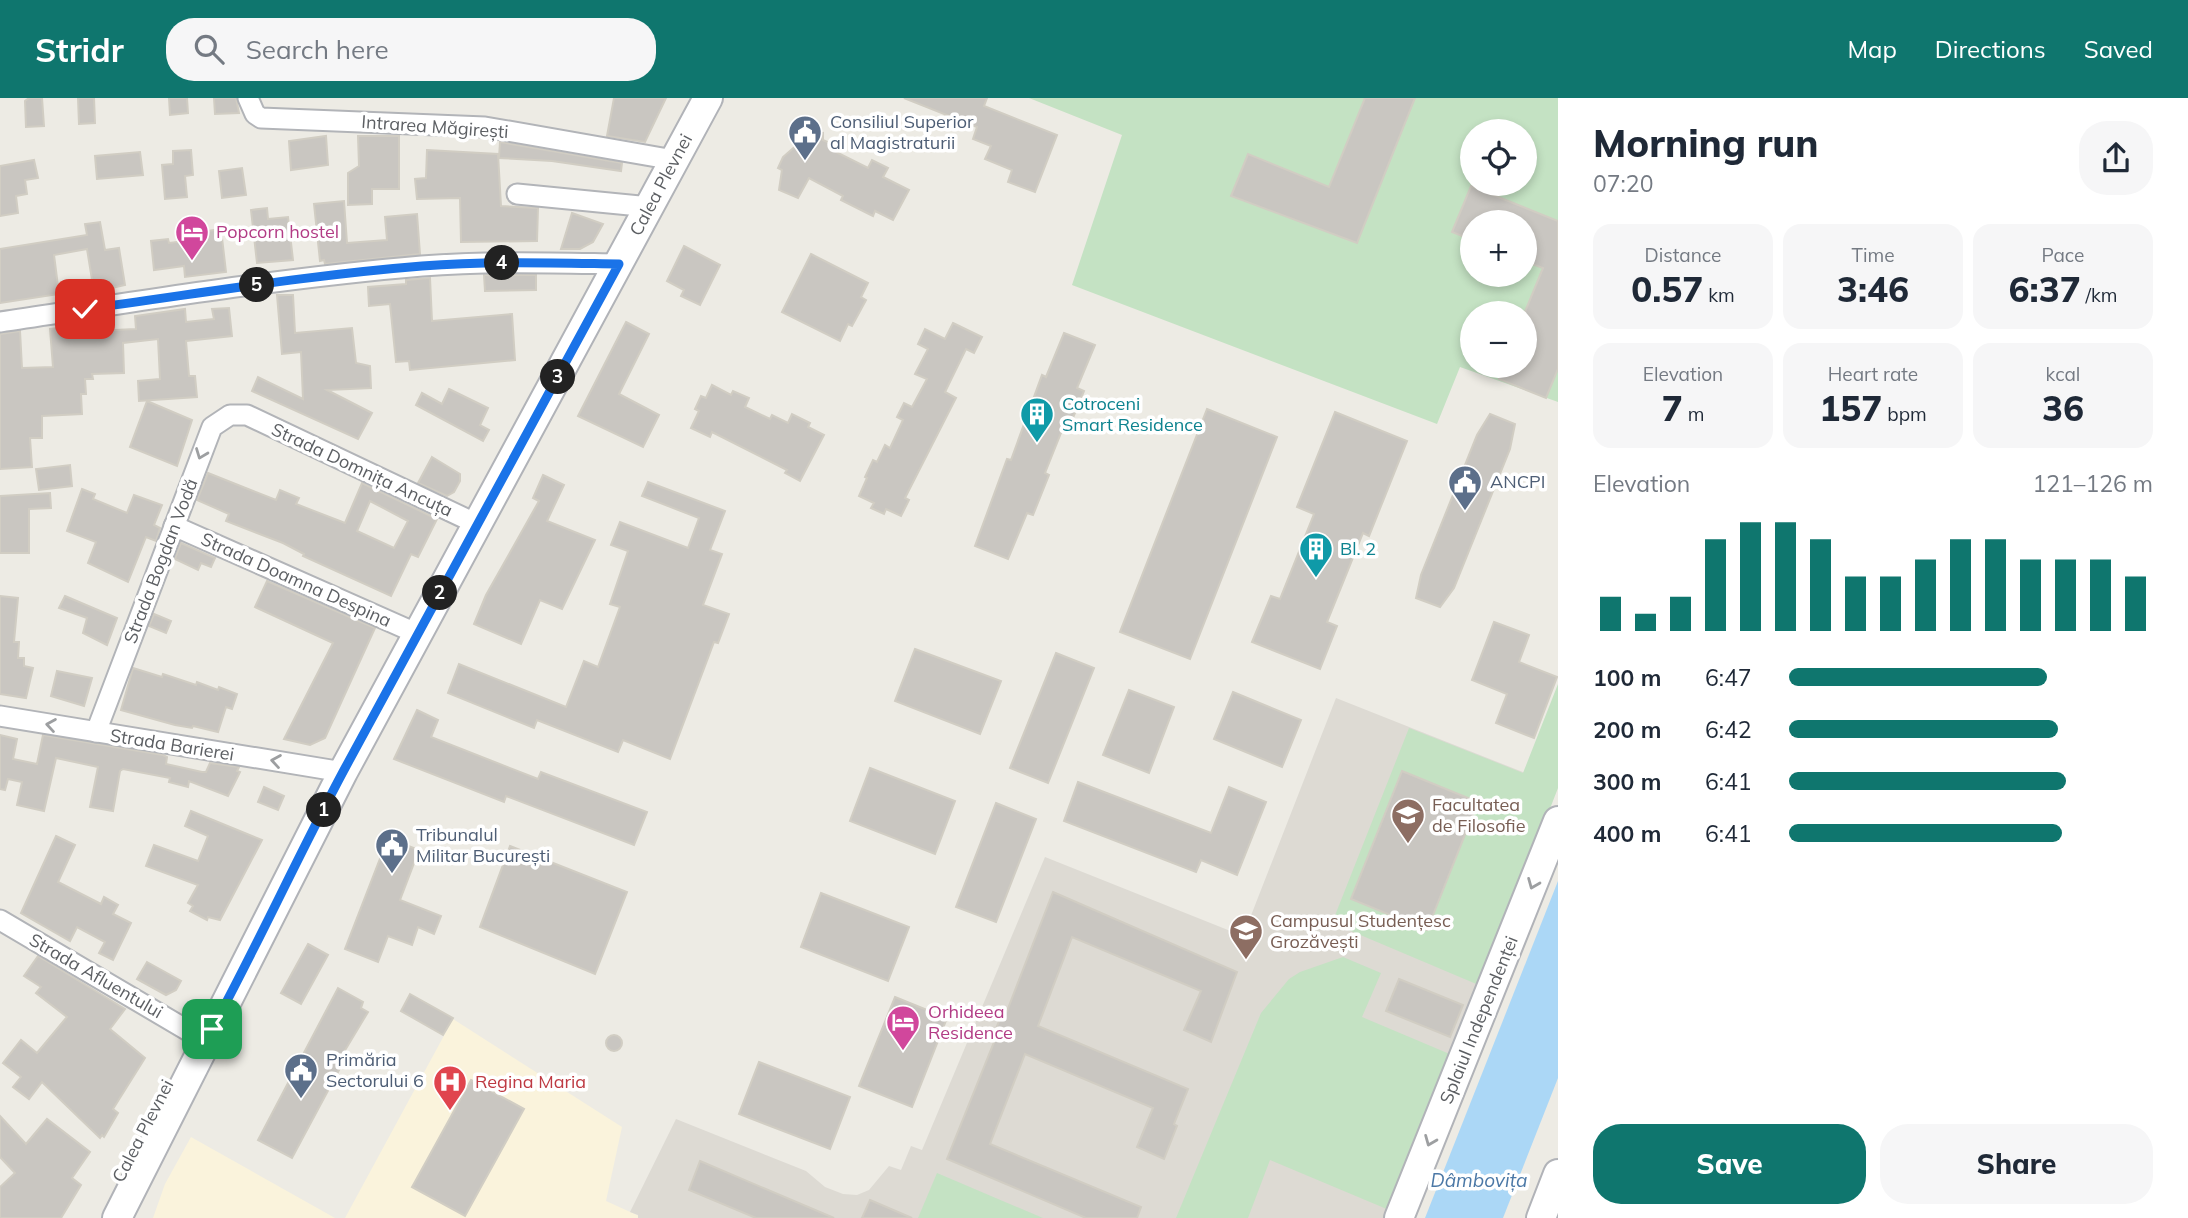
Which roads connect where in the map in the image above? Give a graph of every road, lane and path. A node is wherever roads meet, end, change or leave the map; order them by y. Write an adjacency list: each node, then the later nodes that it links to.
1 (248, 98): 3 (street, Intrarea Măgirești)
2 (708, 98): 3 (main road, Calea Plevnei)
3 (674, 160): 5 (main road, Calea Plevnei)
4 (517, 194): 5 (street)
5 (650, 206): 6 (main road, Calea Plevnei)
6 (619, 264): 7 (street); 9 (main road, Calea Plevnei)
7 (0, 321)
8 (247, 415): 9 (street, Strada Domnița Ancuța); 10 (street, Strada Bogdan Vodă, one-way to 10)
9 (477, 524): 11 (main road, Calea Plevnei)
10 (174, 526): 11 (street, Strada Doamna Despina); 13 (street, Strada Bogdan Vodă)
11 (418, 634): 14 (main road, Calea Plevnei)
12 (0, 716): 13 (street, Strada Barierei, one-way to 12)
13 (96, 732): 14 (street, Strada Barierei, one-way to 13)
14 (343, 772): 16 (main road, Calea Plevnei)
15 (1558, 821): 23 (main road, Splaiul Independenței, one-way to 23)
16 (295, 863): 18 (main road, Calea Plevnei); 19 (main road, Calea Plevnei)
17 (0, 920): 18 (street, Strada Afluentului)
18 (192, 1033): 21 (main road, Calea Plevnei)
19 (146, 1159): 21 (main road, Calea Plevnei); 22 (main road, Calea Plevnei)
20 (1558, 1174): 24 (main road)
21 (106, 1213)
22 (132, 1218)
23 (1399, 1218)
24 (1541, 1218)

